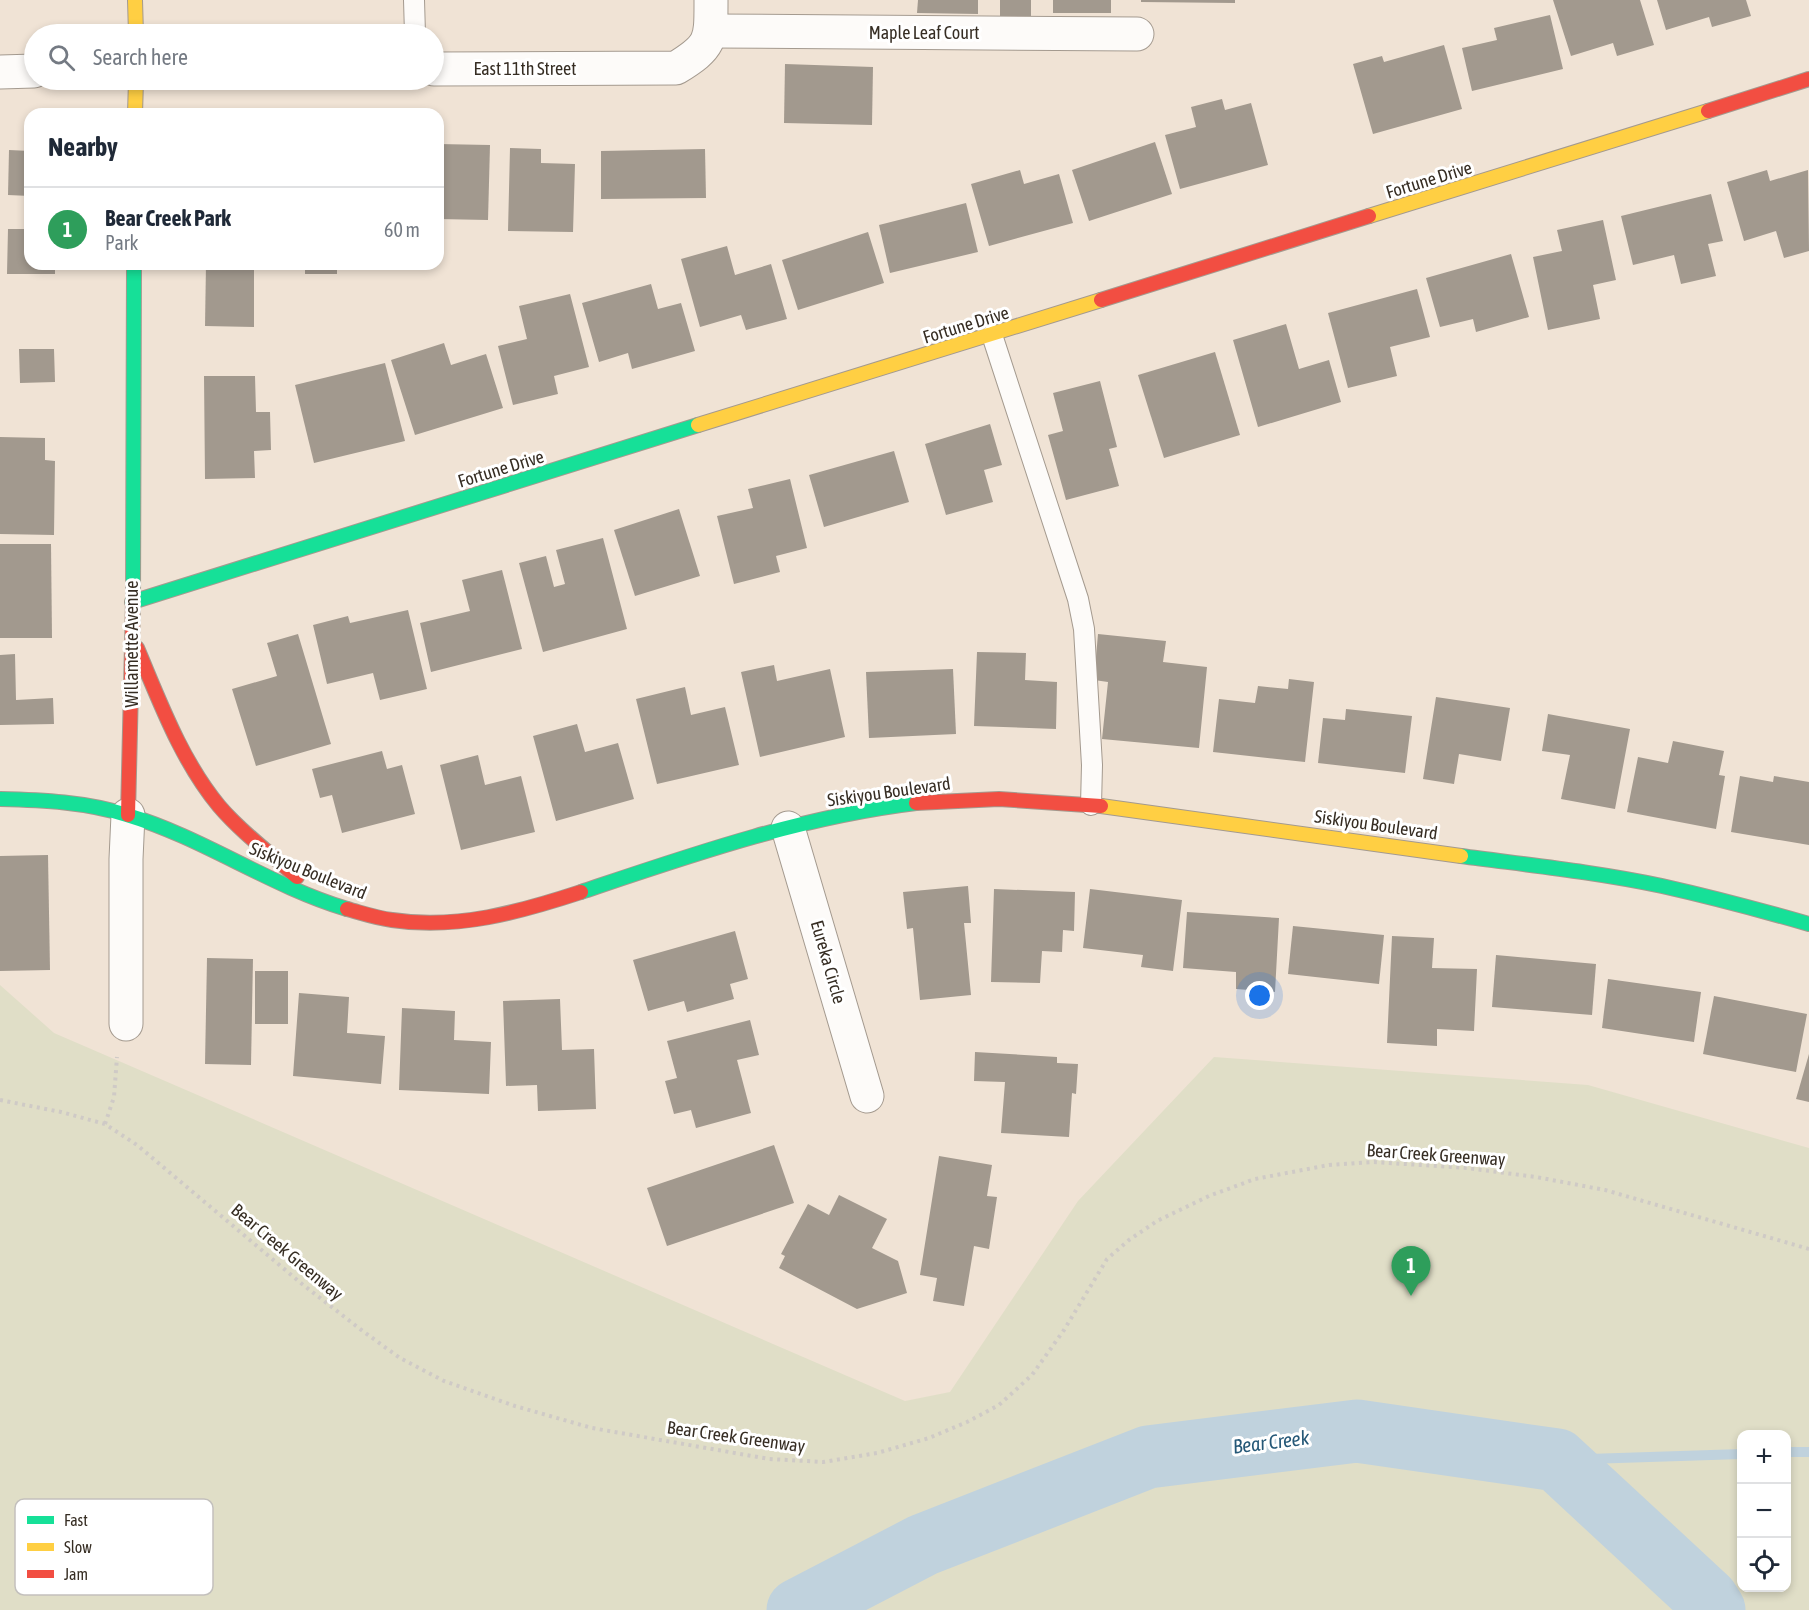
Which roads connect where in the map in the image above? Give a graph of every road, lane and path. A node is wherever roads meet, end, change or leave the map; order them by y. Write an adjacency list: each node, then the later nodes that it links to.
1 (135, 0): 4 (street)
2 (414, 0): 5 (lane)
3 (711, 16): 6 (street, Maple Leaf Court); 7 (street, East 11th Street)
4 (136, 24)
5 (414, 24)
6 (1137, 34)
7 (444, 69)
8 (24, 71): 9 (street)
9 (0, 72)
10 (1809, 80): 14 (street, Fortune Drive)
11 (136, 90): 12 (street)
12 (135, 108)
13 (134, 270): 15 (street, Willamette Avenue)
14 (992, 335): 15 (street, Fortune Drive); 18 (lane)
15 (132, 602): 16 (street, Willamette Avenue)
16 (133, 639): 19 (street, Willamette Avenue); 21 (street)
17 (0, 799): 19 (street, Siskiyou Boulevard)
18 (1091, 805): 20 (street, Siskiyou Boulevard); 22 (street, Siskiyou Boulevard)
19 (128, 815): 21 (street, Siskiyou Boulevard); 23 (street, Willamette Avenue)
20 (788, 828): 21 (street, Siskiyou Boulevard); 24 (street, Eureka Circle)
21 (326, 901)
22 (1809, 924)
23 (126, 1024): 26 (path)
24 (867, 1096)
25 (0, 1100): 26 (path, Bear Creek Greenway)
26 (105, 1124): 27 (path, Bear Creek Greenway)
27 (1809, 1249)

